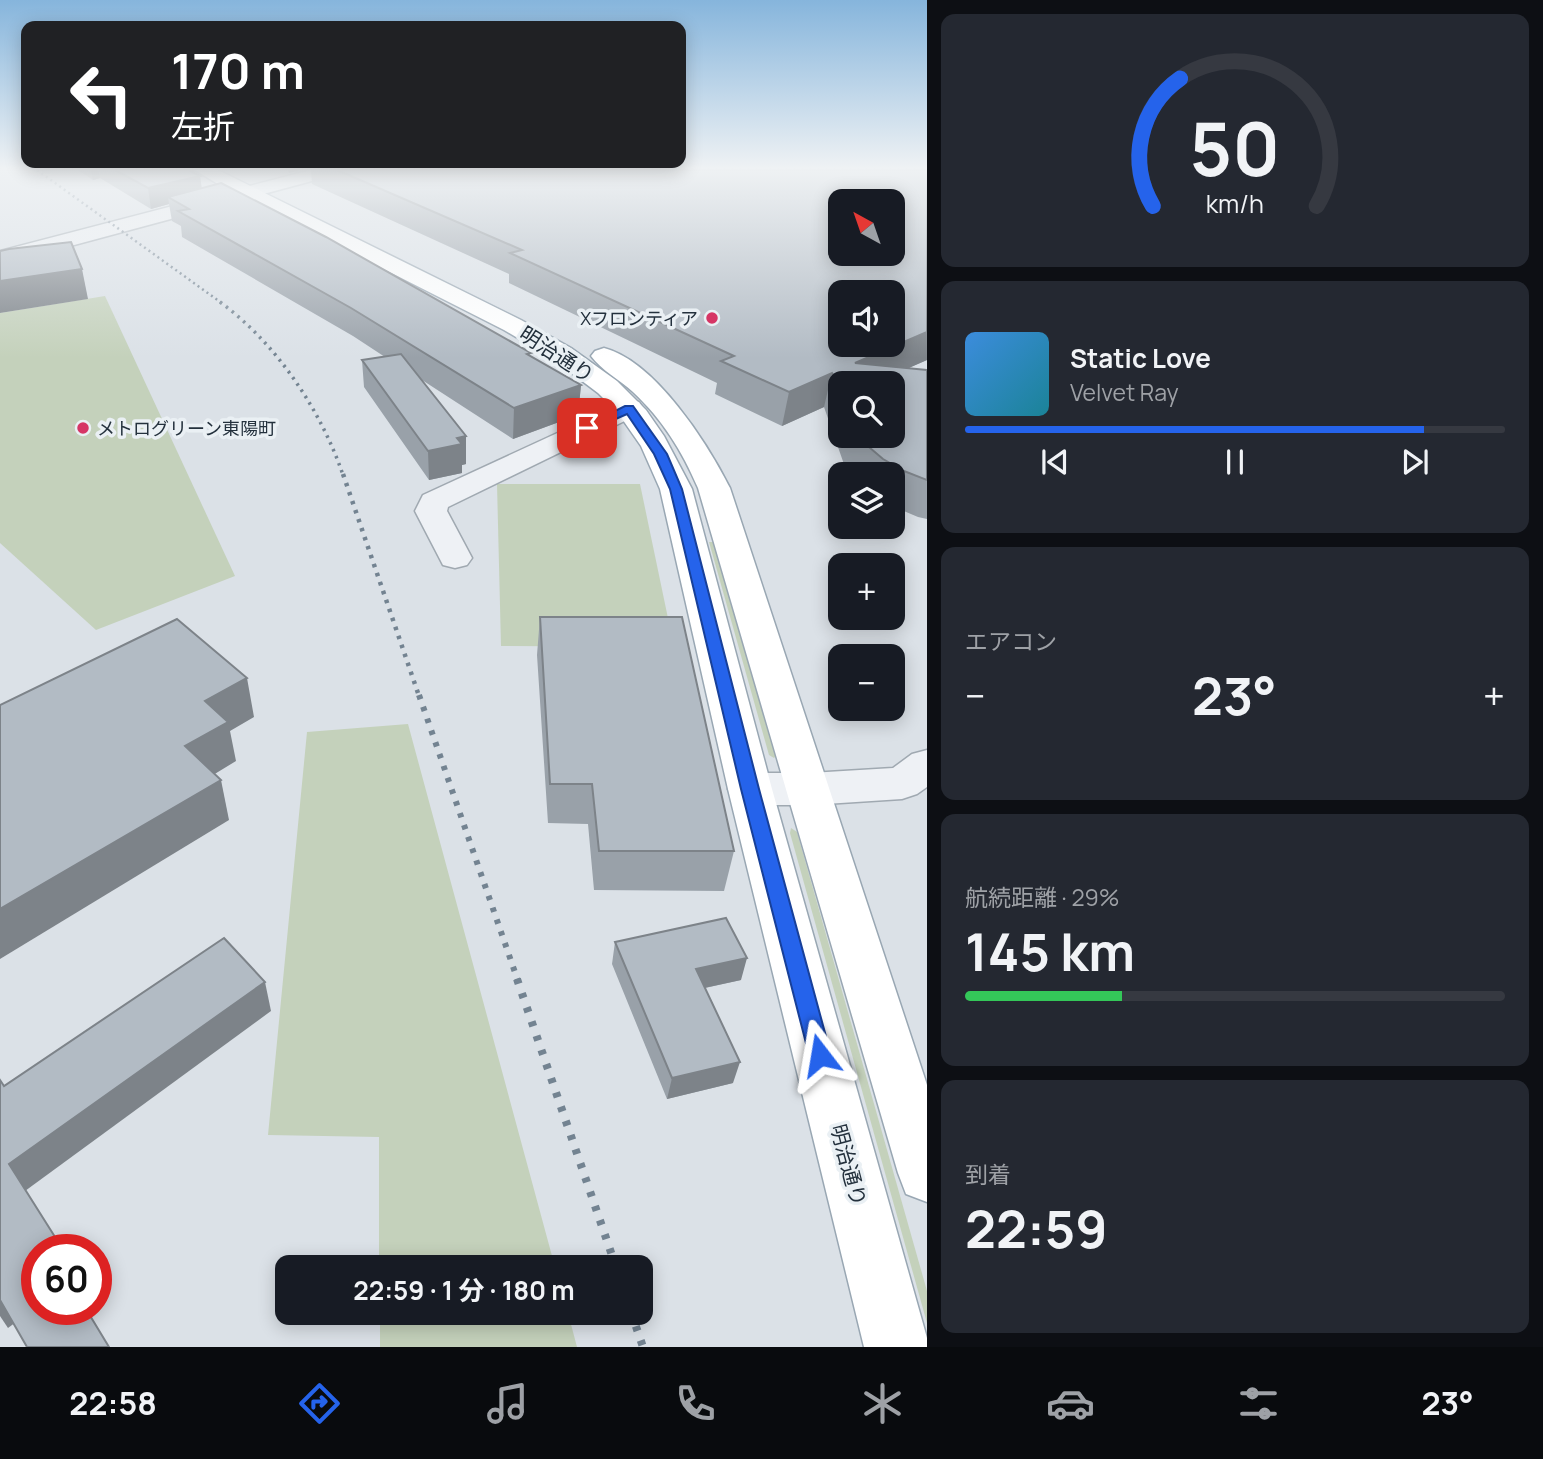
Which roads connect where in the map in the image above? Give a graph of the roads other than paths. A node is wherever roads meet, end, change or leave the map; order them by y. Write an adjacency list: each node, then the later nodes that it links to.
1 (83, 233): 4 (street)
2 (341, 233): 5 (main road, 明治通り)
3 (355, 233): 9 (main road, 明治通り)
4 (0, 258)
5 (629, 408): 6 (street); 8 (main road, 明治通り)
6 (455, 558)
7 (927, 765): 9 (street)
8 (750, 789): 9 (street); 11 (main road, 明治通り)
9 (810, 789): 10 (main road, 明治通り)
10 (927, 1174)
11 (897, 1347)

